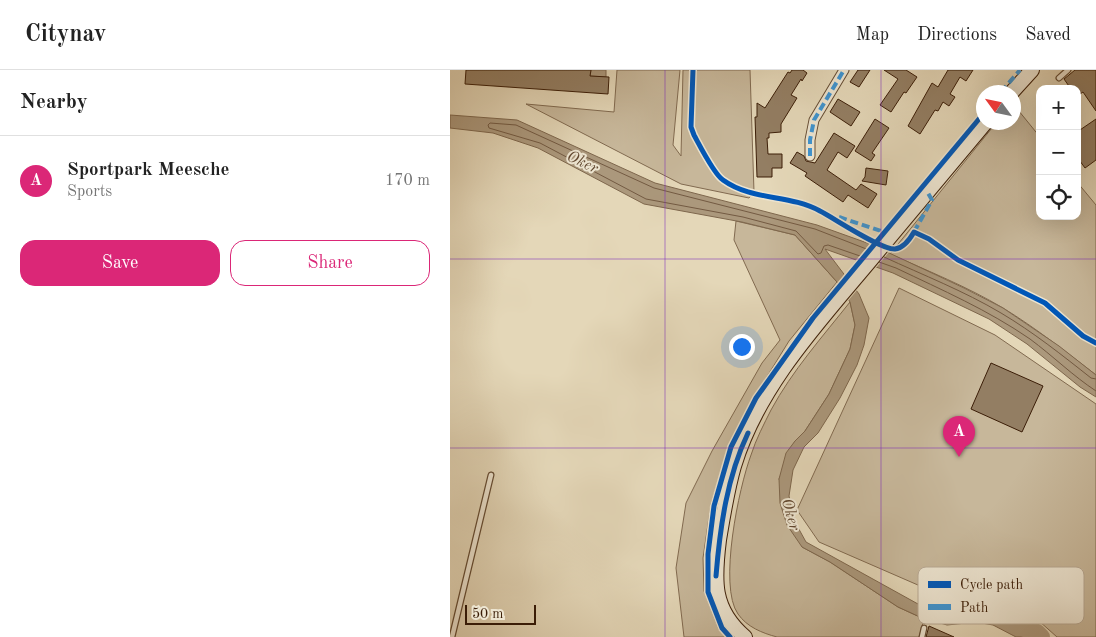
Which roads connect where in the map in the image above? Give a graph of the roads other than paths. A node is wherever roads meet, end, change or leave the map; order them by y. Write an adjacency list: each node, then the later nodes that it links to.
1 (844, 70): 7 (street)
2 (1032, 70): 5 (main road)
3 (1068, 70): 4 (lane)
4 (1059, 78)
5 (1018, 85)
6 (979, 130): 11 (main road)
7 (810, 156)
8 (491, 475): 10 (lane)
9 (924, 628): 12 (lane)
10 (452, 637)
11 (745, 637)
12 (922, 637)

